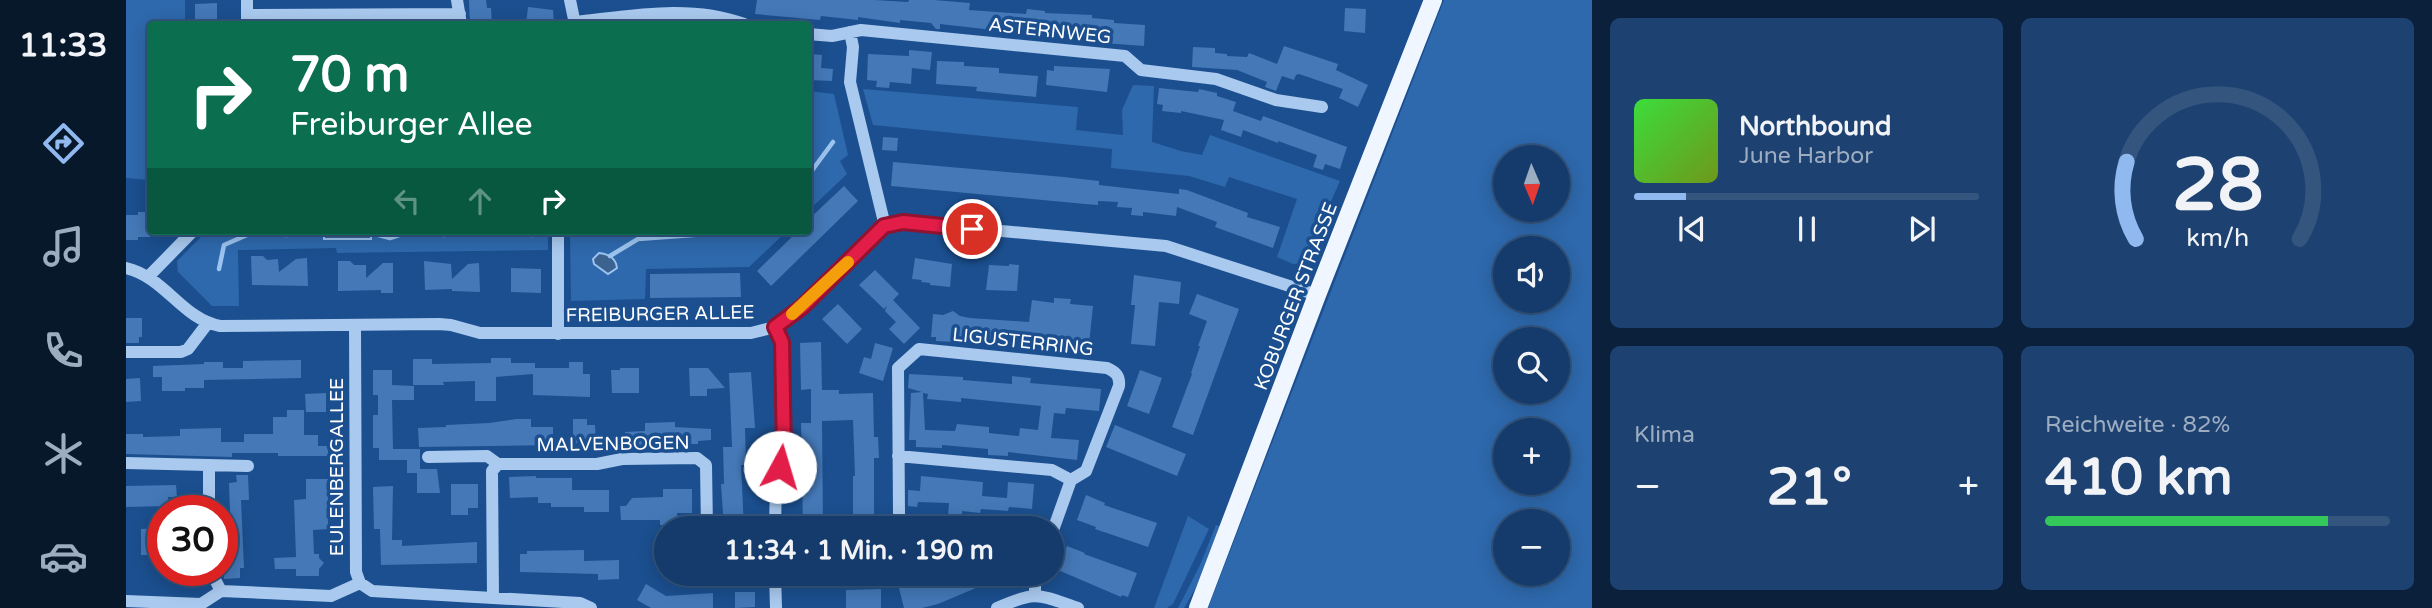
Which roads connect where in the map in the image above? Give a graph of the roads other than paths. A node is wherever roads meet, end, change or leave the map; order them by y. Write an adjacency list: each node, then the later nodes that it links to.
1 (247, 0): 7 (street)
2 (457, 0): 5 (street)
3 (570, 0): 8 (street)
4 (1433, 0): 19 (main road, KOBURGER STRASSE)
5 (460, 19): 7 (street)
6 (690, 19): 9 (street); 10 (street)
7 (247, 20)
8 (575, 21)
9 (591, 21)
10 (736, 21)
11 (850, 32): 12 (street, ASTERNWEG); 13 (street, ASTERNWEG); 14 (street)
12 (812, 34)
13 (1322, 107)
14 (884, 226): 19 (street); 22 (street, FREIBURGER ALLEE)
15 (190, 235): 18 (street)
16 (558, 235): 23 (street)
17 (126, 268): 18 (street)
18 (149, 276): 20 (street)
19 (1317, 295): 51 (main road, KOBURGER STRASSE)
20 (208, 324): 21 (street, FREIBURGER ALLEE); 24 (street)
21 (355, 325): 23 (street, FREIBURGER ALLEE); 37 (street, EULENBERGALLEE)
22 (775, 327): 23 (street, FREIBURGER ALLEE); 35 (street)
23 (558, 334)
24 (126, 352)
25 (898, 456): 31 (street); 31 (street, LIGUSTERRING); 33 (street, LIGUSTERRING)
26 (428, 457): 28 (street, MALVENBOGEN)
27 (126, 463): 29 (street)
28 (498, 464): 34 (street, MALVENBOGEN); 43 (street)
29 (209, 465): 30 (street); 32 (street)
30 (248, 466)
31 (1071, 480): 36 (street, LIGUSTERRING)
32 (209, 495)
33 (899, 514)
34 (707, 516)
35 (775, 516)
36 (1058, 516)
37 (359, 583): 41 (street); 45 (street)
38 (218, 586): 41 (street)
39 (775, 586): 48 (street)
40 (1035, 586): 42 (street)
41 (221, 591): 46 (street)
42 (1035, 595): 49 (street); 50 (street)
43 (493, 598): 45 (street); 47 (street)
44 (126, 601): 46 (street)
45 (475, 603)
46 (201, 606)
47 (591, 608)
48 (775, 608)
49 (997, 608)
50 (1078, 608)
51 (1198, 608)

